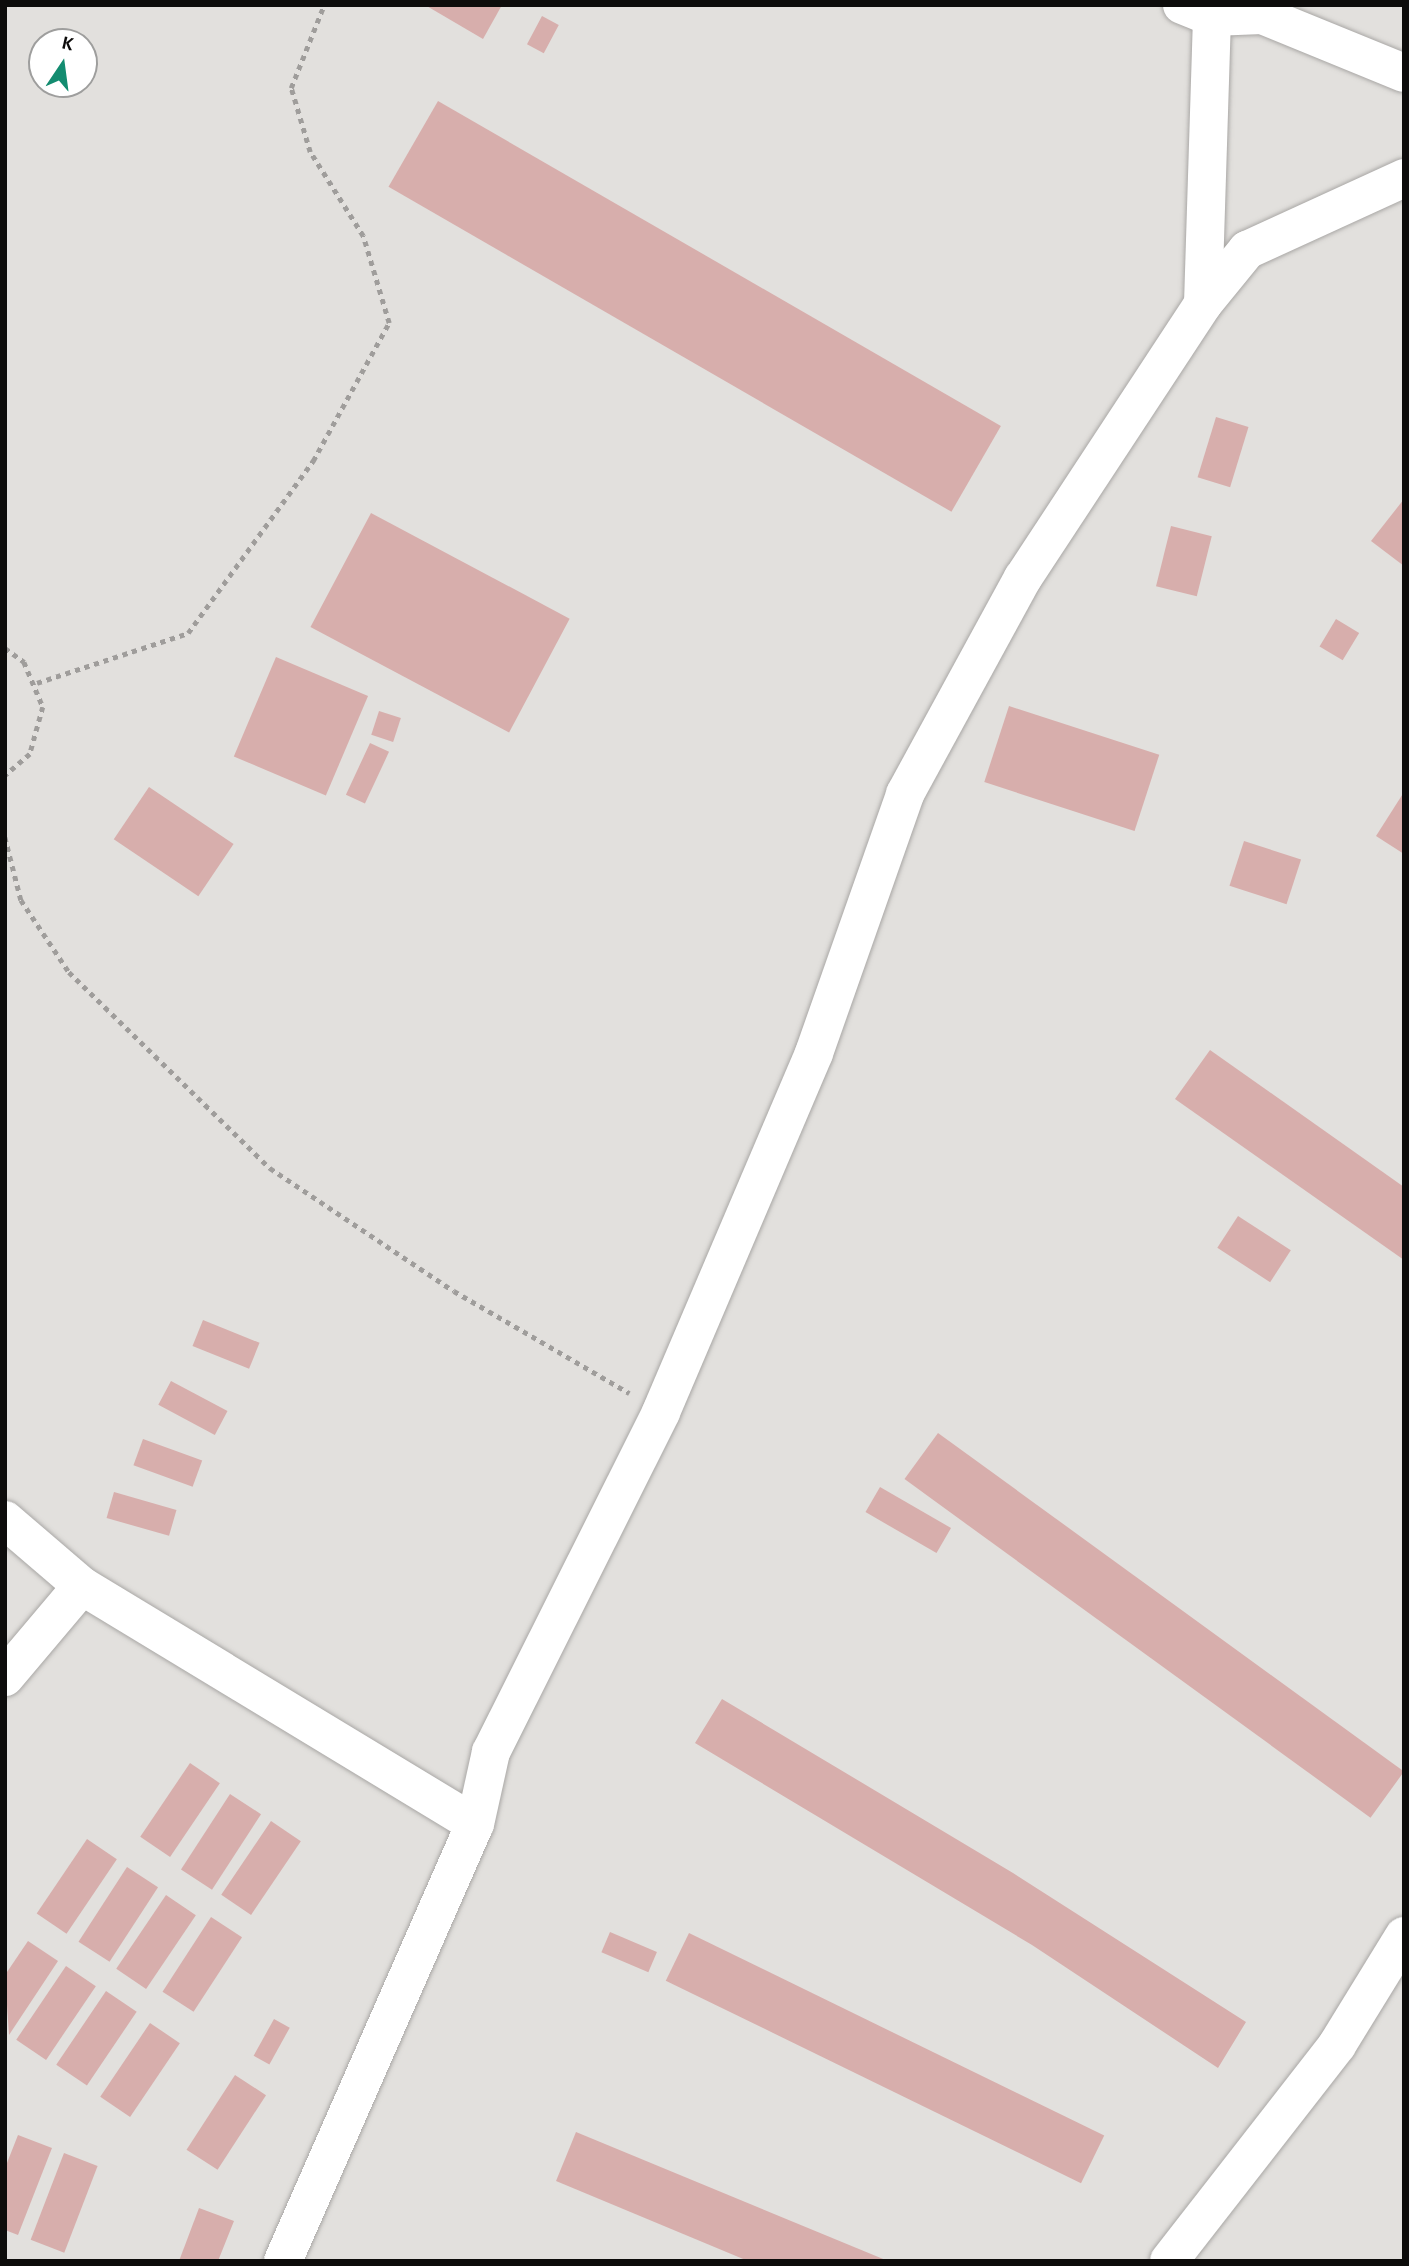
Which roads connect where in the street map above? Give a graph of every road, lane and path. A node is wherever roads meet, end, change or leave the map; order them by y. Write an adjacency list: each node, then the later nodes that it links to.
1 (324, 5): 7 (path)
2 (1197, 11): 3 (lane); 5 (lane)
3 (1404, 73)
4 (1404, 178): 5 (lane)
5 (1203, 304): 10 (lane)
6 (5, 648): 7 (path)
7 (37, 683): 8 (path)
8 (5, 776)
9 (5, 837): 10 (path)
10 (661, 1412): 14 (lane)
11 (5, 1520): 12 (lane)
12 (82, 1586): 13 (lane); 14 (lane)
13 (5, 1677)
14 (475, 1824): 16 (lane)
15 (1404, 1936): 17 (lane)
16 (283, 2261)
17 (1169, 2261)

